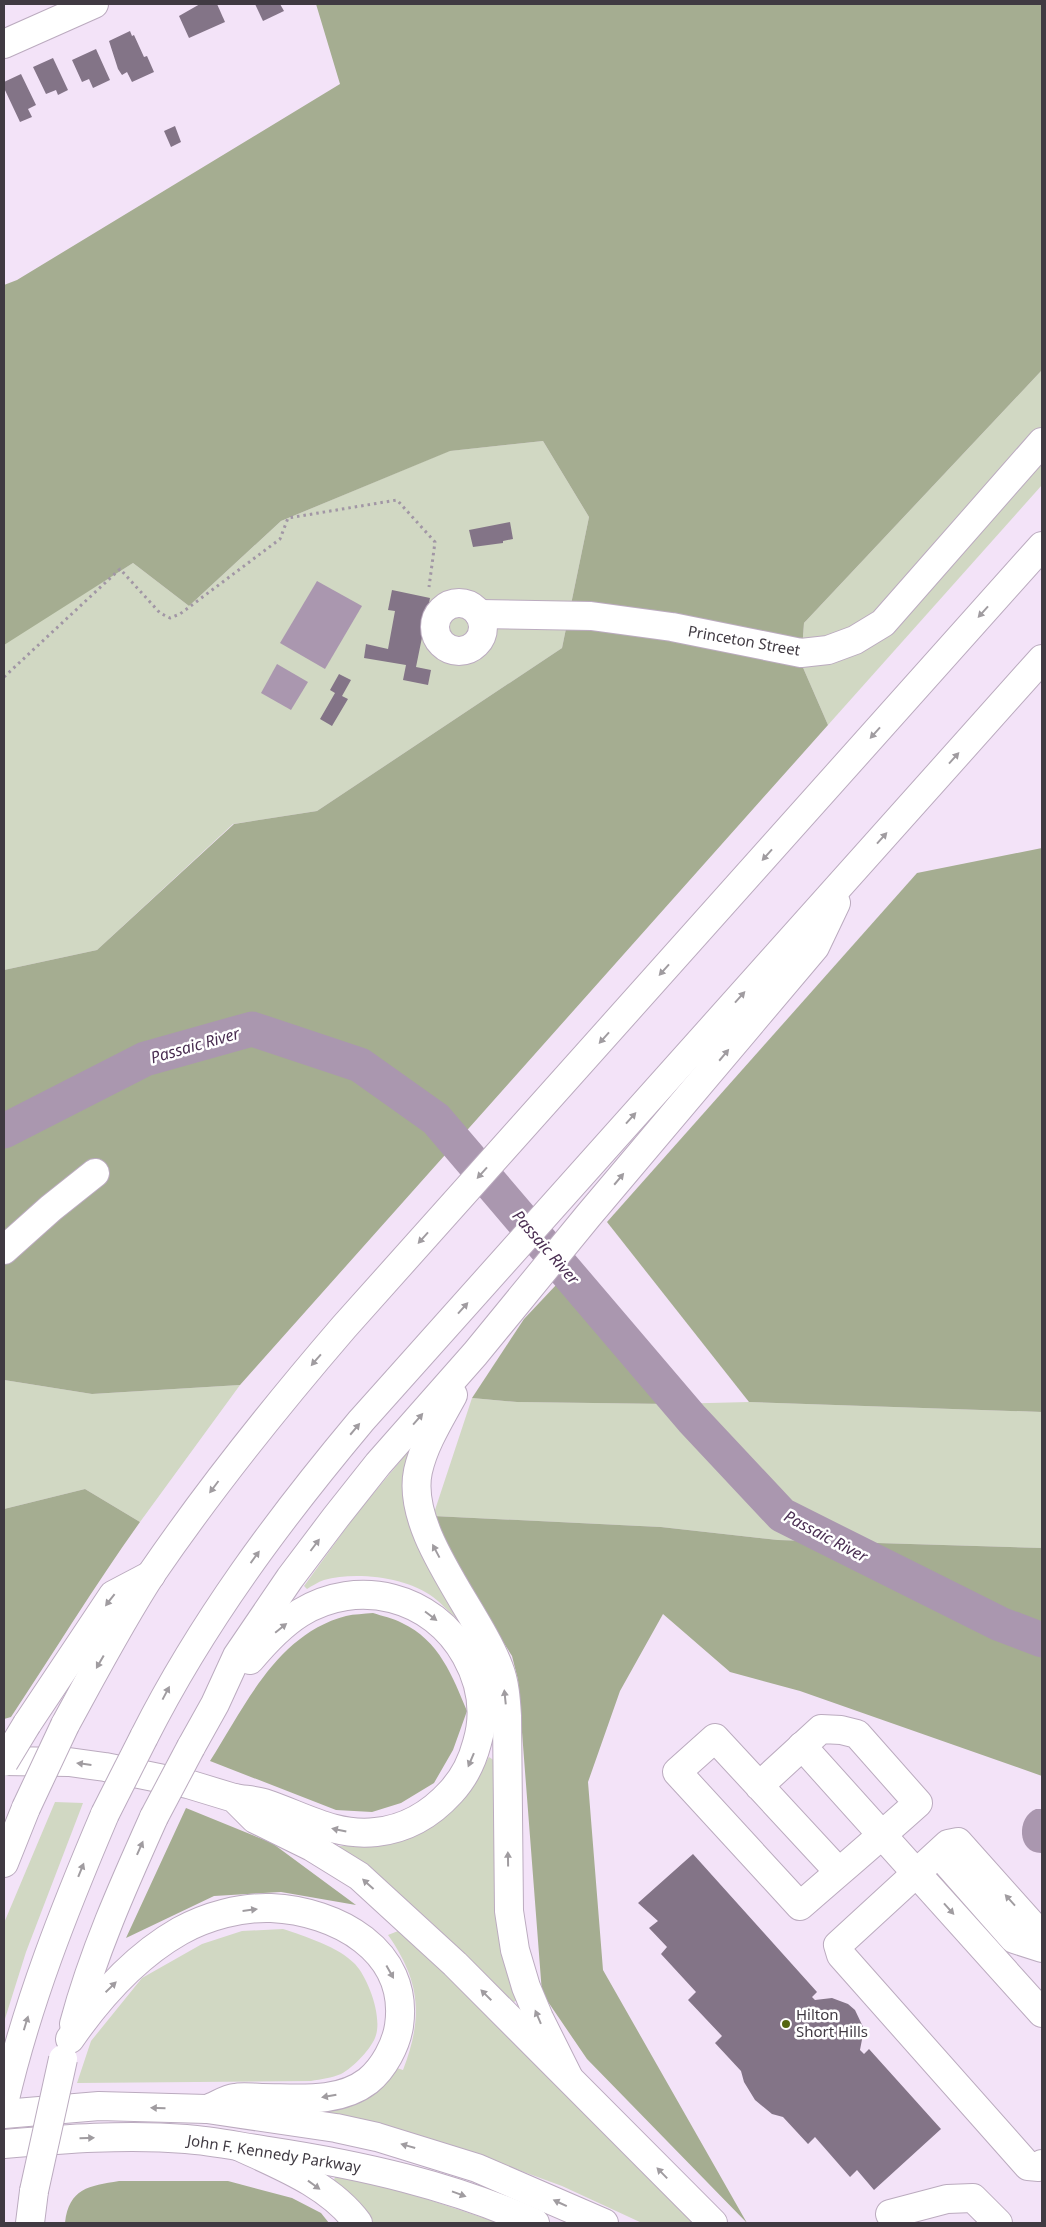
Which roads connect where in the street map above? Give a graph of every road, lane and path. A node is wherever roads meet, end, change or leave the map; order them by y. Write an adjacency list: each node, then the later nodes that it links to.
1 (94, 4): 2 (main road)
2 (4, 44)
3 (1042, 442): 6 (main road, Princeton Street)
4 (1042, 546): 13 (main road, one-way to 13)
5 (429, 587): 8 (path)
6 (479, 614)
7 (1042, 659): 9 (main road, one-way to 7)
8 (4, 677)
9 (850, 874): 12 (main road, one-way to 9); 31 (main road, one-way to 9, bridge)
10 (95, 1173): 11 (main road)
11 (4, 1250)
12 (475, 1354): 14 (main road, one-way to 12); 30 (main road, one-way to 12)
13 (151, 1575): 16 (main road, one-way to 16, bridge); 20 (main road, one-way to 20, bridge)
14 (215, 1704): 18 (main road, one-way to 18); 29 (main road, one-way to 14, bridge)
15 (802, 1746): 17 (main road); 19 (main road); 19 (main road)
16 (4, 1761): 18 (main road, one-way to 16)
17 (759, 1786): 22 (main road); 22 (main road)
18 (234, 1798): 30 (main road, one-way to 18)
19 (882, 1835): 22 (main road); 23 (main road)
20 (4, 1863)
21 (947, 1864): 25 (main road)
22 (839, 1872)
23 (916, 1873): 24 (main road, one-way to 23); 27 (main road, one-way to 27); 36 (main road)
24 (1042, 1936)
25 (1014, 1939): 26 (main road); 27 (main road)
26 (1042, 1948)
27 (1018, 1986): 28 (main road)
28 (1042, 2013)
29 (67, 2049): 32 (main road, one-way to 32); 38 (main road, bridge)
30 (568, 2076): 42 (main road, one-way to 30)
31 (4, 2102)
32 (207, 2109): 33 (main road, one-way to 33); 41 (main road, one-way to 32)
33 (4, 2114)
34 (4, 2144): 35 (main road, John F. Kennedy Parkway, one-way to 35)
35 (240, 2147): 39 (main road, one-way to 39); 40 (main road, John F. Kennedy Parkway, one-way to 40)
36 (1042, 2164)
37 (890, 2214): 43 (main road)
38 (30, 2223)
39 (358, 2223)
40 (535, 2223)
41 (604, 2223)
42 (713, 2223)
43 (998, 2223)

